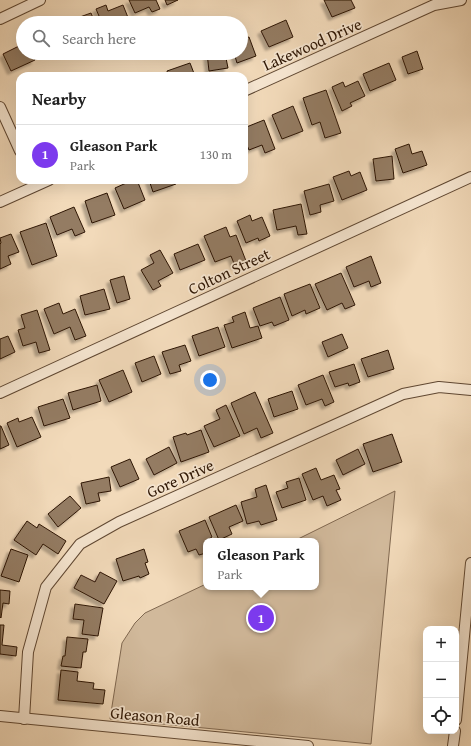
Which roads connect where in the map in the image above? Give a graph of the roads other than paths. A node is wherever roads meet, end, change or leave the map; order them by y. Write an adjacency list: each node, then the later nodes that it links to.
1 (40, 0): 3 (street)
2 (461, 0): 4 (street, Lakewood Drive)
3 (0, 19)
4 (248, 89)
5 (0, 107): 6 (street)
6 (16, 142)
7 (471, 177): 11 (street, Colton Street)
8 (33, 184): 9 (street)
9 (0, 202)
10 (471, 390): 15 (street, Gore Drive)
11 (0, 393)
12 (471, 563): 13 (street)
13 (458, 698)
14 (0, 716): 15 (street, Gleason Road)
15 (24, 719): 17 (street, Gleason Road)
16 (455, 734): 18 (street)
17 (308, 746)
18 (454, 746)

